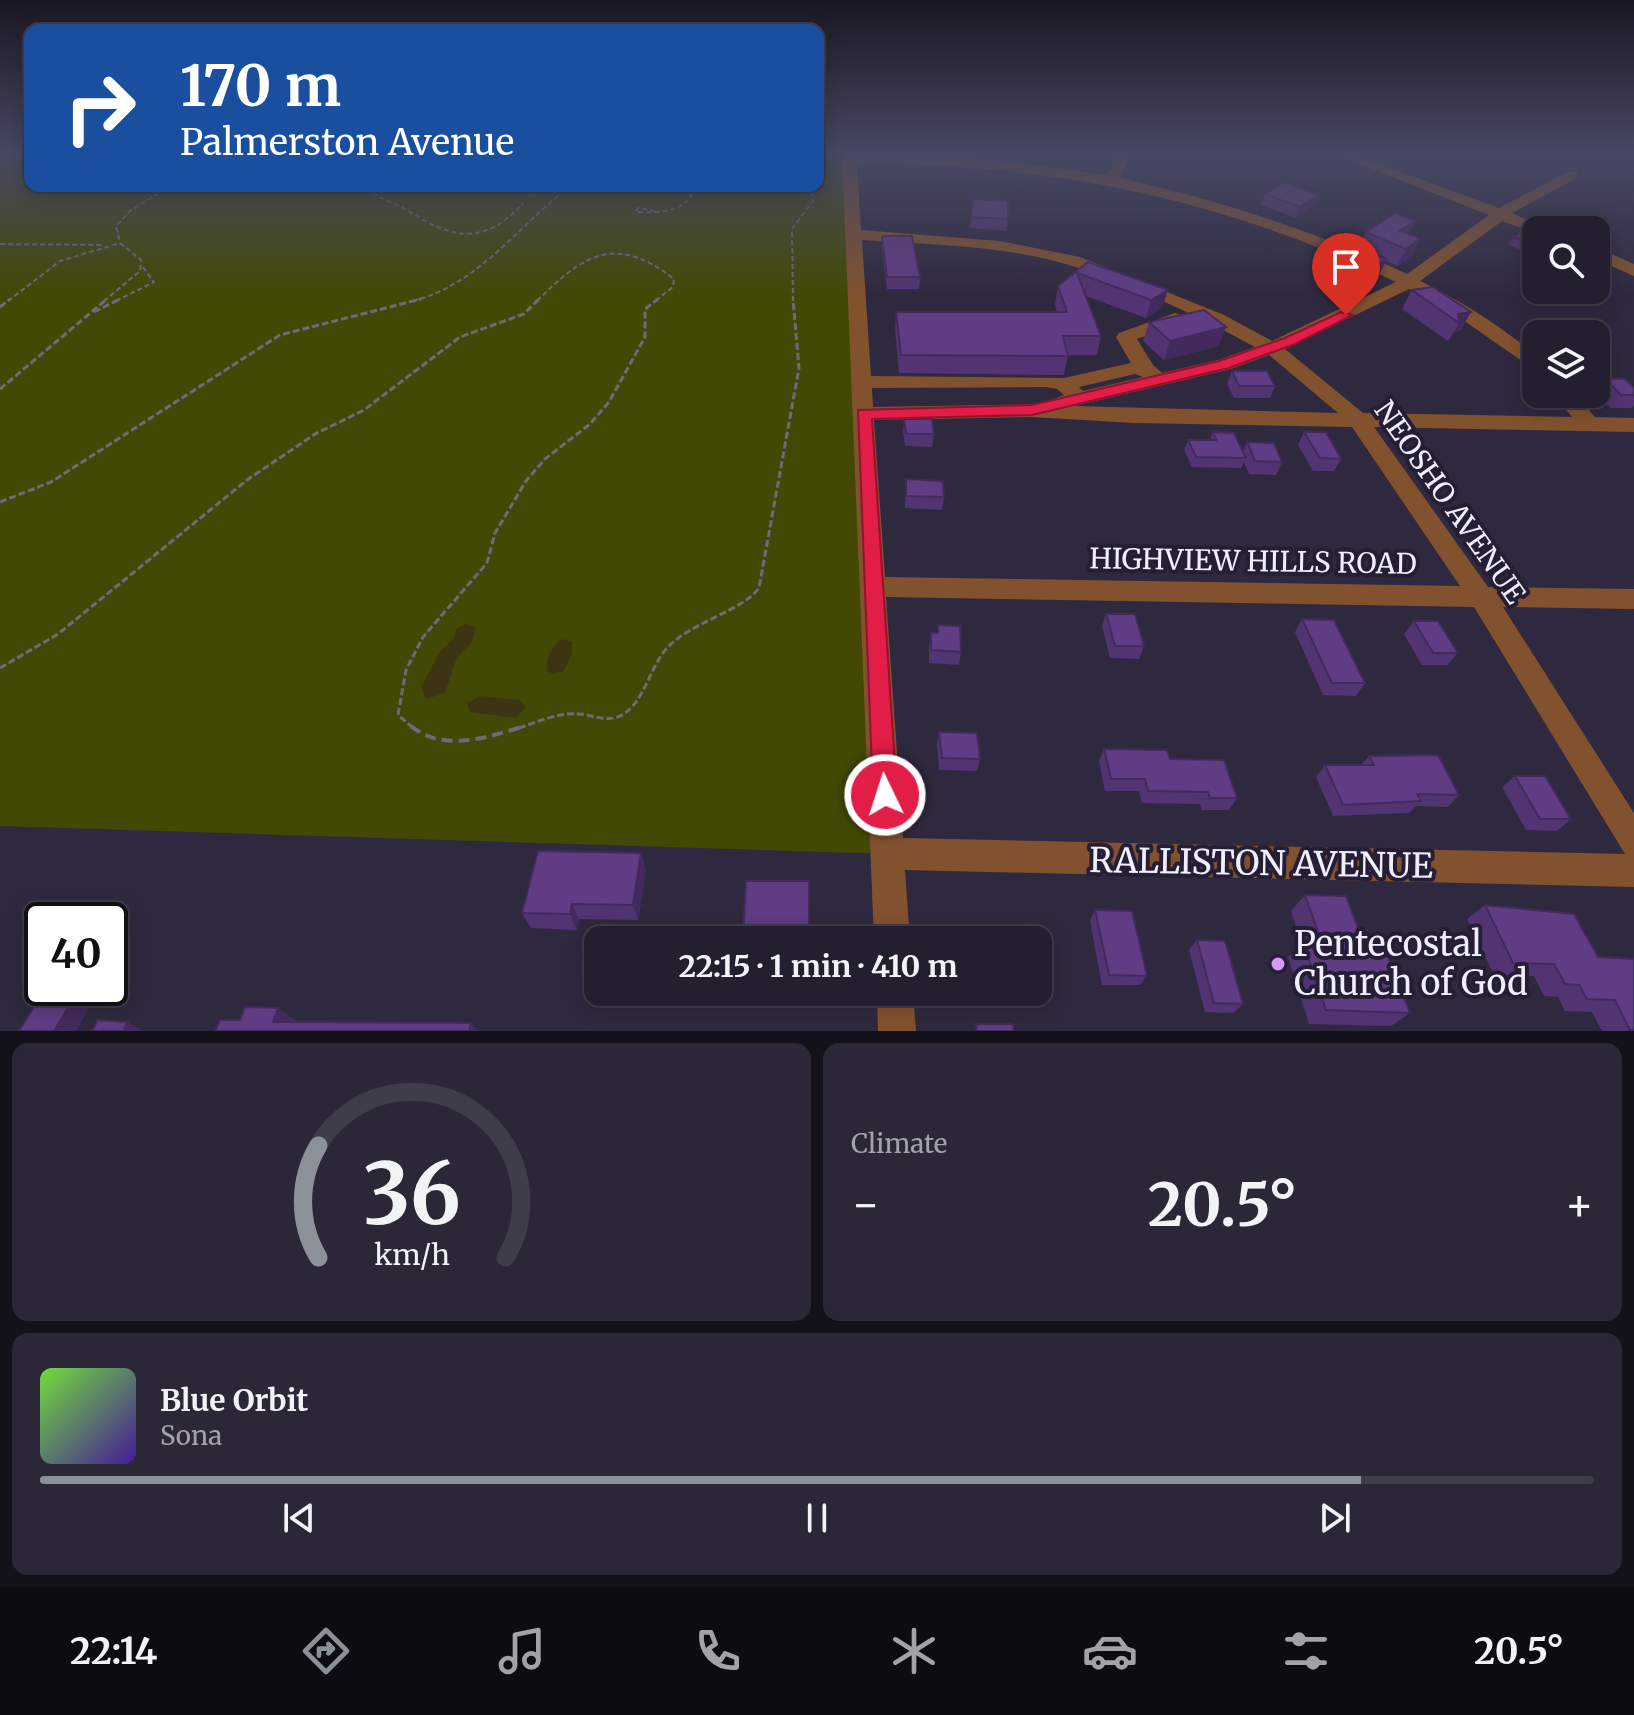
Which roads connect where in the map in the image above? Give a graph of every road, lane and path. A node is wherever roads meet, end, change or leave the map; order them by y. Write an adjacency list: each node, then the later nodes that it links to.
1 (147, 201): 15 (path)
2 (385, 201): 3 (path)
3 (523, 201)
4 (545, 201): 37 (path)
5 (690, 201): 11 (path)
6 (813, 201): 41 (path)
7 (852, 201): 14 (street)
8 (1192, 201): 21 (street)
9 (1467, 201): 12 (street)
10 (1522, 201): 12 (street)
11 (655, 211)
12 (1502, 214): 13 (street); 21 (street)
13 (1522, 222)
14 (854, 234): 22 (street, NEOSHO AVENUE); 28 (street)
15 (120, 243): 17 (path); 19 (path)
16 (0, 244): 17 (path)
17 (110, 245): 23 (path)
18 (1610, 259): 20 (street)
19 (141, 266): 24 (path); 24 (path)
20 (1634, 271)
21 (1409, 282): 25 (street); 26 (street)
22 (1190, 306): 25 (street, NEOSHO AVENUE); 27 (street)
23 (0, 307)
24 (90, 313): 29 (path)
25 (1271, 348): 27 (street); 34 (street, NEOSHO AVENUE)
26 (1522, 354)
27 (1152, 375): 30 (street)
28 (861, 382): 30 (street); 33 (street)
29 (0, 389)
30 (1071, 391): 32 (street)
31 (1576, 408): 35 (street)
32 (1032, 410): 33 (street); 34 (street)
33 (863, 414): 38 (street)
34 (1359, 421): 35 (street); 39 (street, NEOSHO AVENUE)
35 (1589, 424): 36 (street)
36 (1634, 425)
37 (0, 502)
38 (871, 587): 39 (street, HIGHVIEW HILLS ROAD); 43 (street)
39 (1479, 596): 40 (street, HIGHVIEW HILLS ROAD); 42 (street, NEOSHO AVENUE)
40 (1634, 599)
41 (0, 668)
42 (1634, 842)
43 (888, 854): 44 (street, RALLISTON AVENUE); 45 (street)
44 (1634, 871)
45 (891, 926)
46 (896, 1006): 47 (street)
47 (897, 1031)

